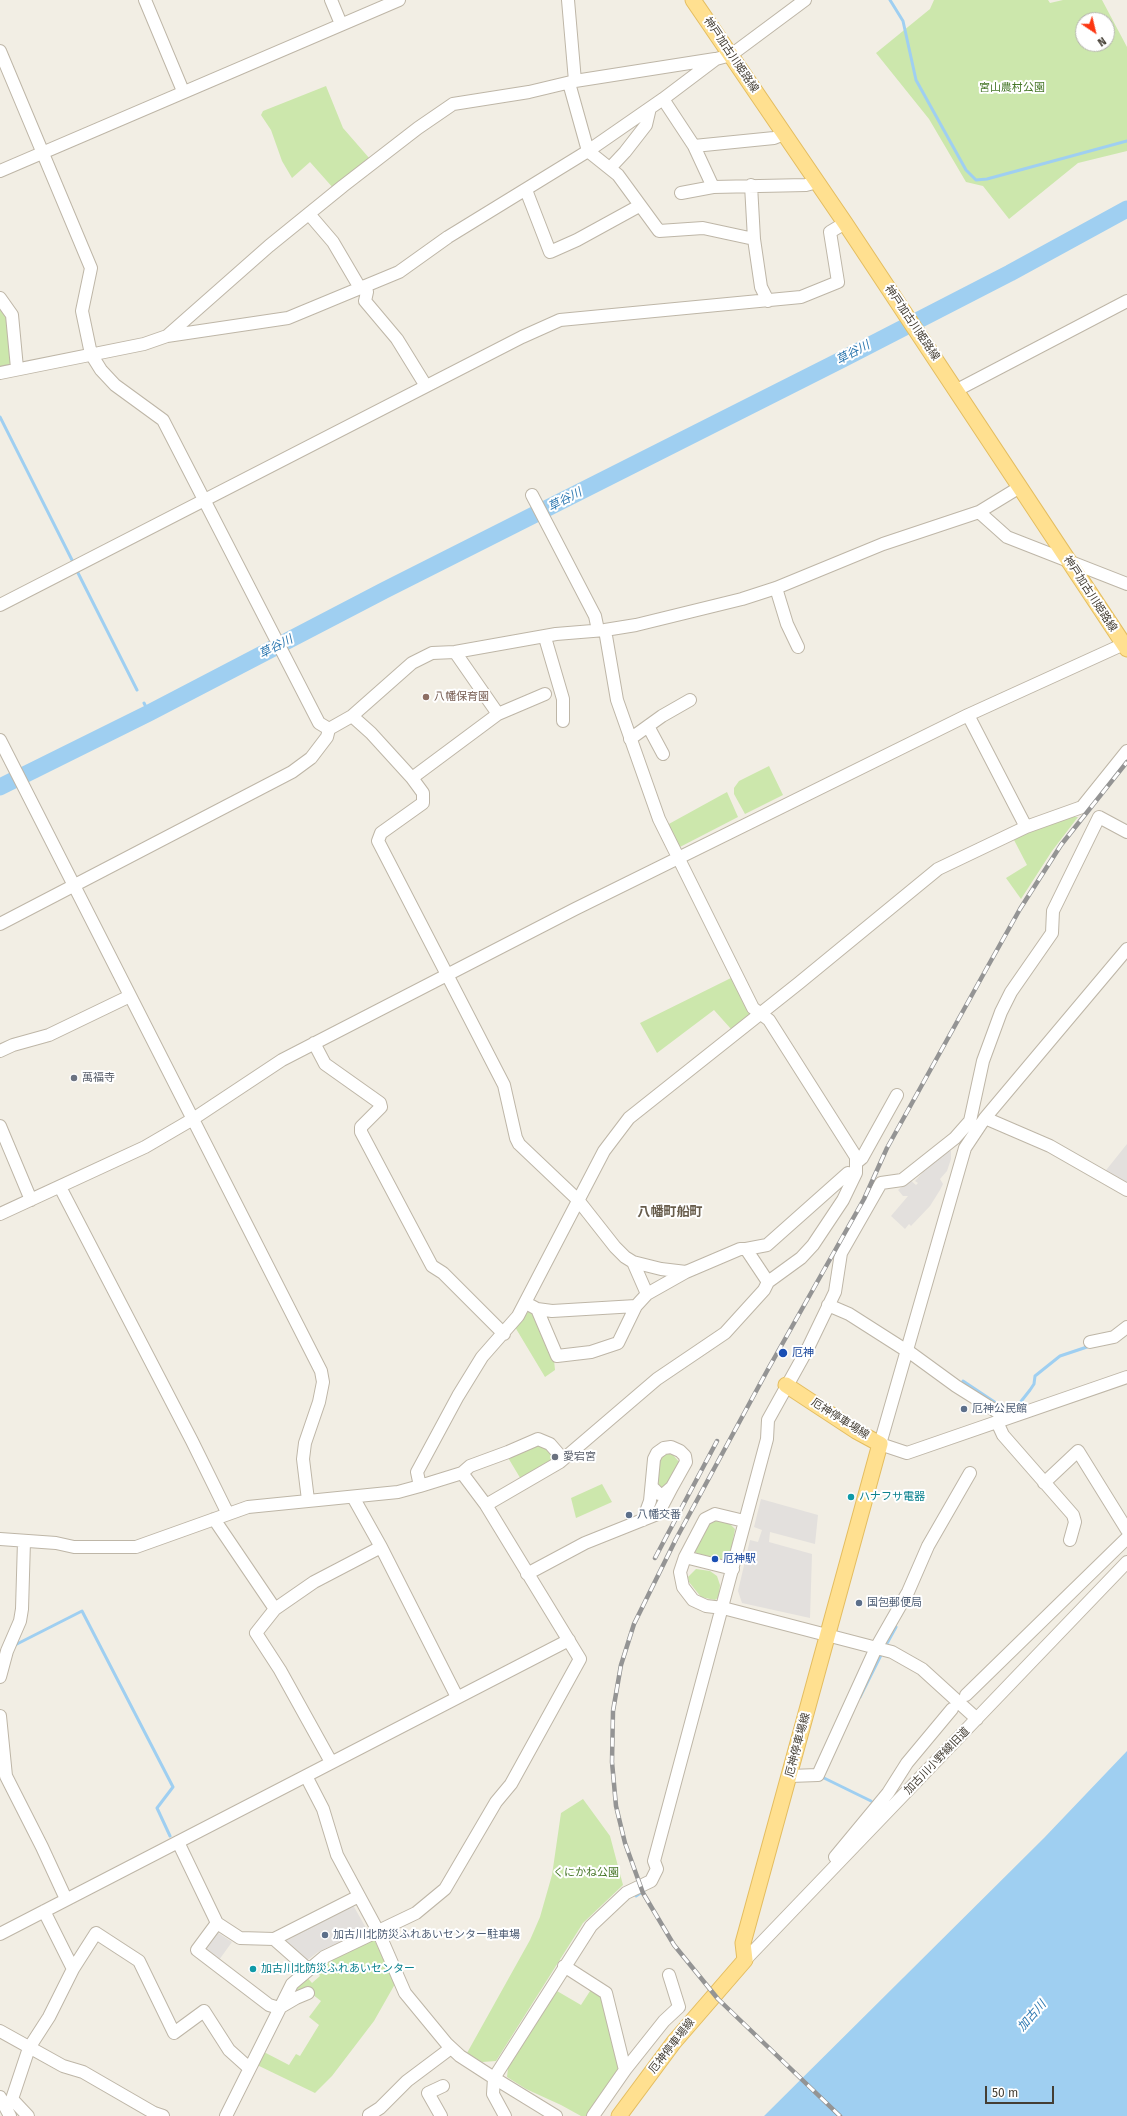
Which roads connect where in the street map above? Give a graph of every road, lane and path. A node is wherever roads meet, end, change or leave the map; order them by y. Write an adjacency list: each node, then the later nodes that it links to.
1 (145, 0): 12 (street)
2 (331, 0): 7 (street)
3 (399, 0): 7 (street)
4 (568, 0): 11 (street)
5 (693, 0): 9 (main road, 神戸加古川姫路線)
6 (806, 0): 9 (street)
7 (342, 24): 12 (street)
8 (0, 51): 17 (street)
9 (731, 55): 10 (street); 15 (main road, 神戸加古川姫路線)
10 (716, 59): 11 (street); 13 (street)
11 (572, 82): 18 (street); 27 (street)
12 (183, 91): 17 (street)
13 (663, 99): 14 (street); 16 (street)
14 (650, 108): 18 (street); 19 (street)
15 (784, 134): 16 (street); 21 (main road, 神戸加古川姫路線)
16 (694, 146): 23 (street)
17 (43, 151): 20 (street); 35 (street)
18 (588, 151): 19 (street); 24 (street)
19 (610, 168): 26 (street)
20 (0, 171)
21 (818, 182): 22 (street); 28 (main road, 神戸加古川姫路線)
22 (750, 185): 23 (street); 29 (street)
23 (713, 187): 25 (street)
24 (526, 190): 26 (street); 30 (street)
25 (681, 193)
26 (639, 206): 29 (street)
27 (309, 214): 30 (street); 34 (street)
28 (845, 223): 32 (street); 39 (main road, 神戸加古川姫路線)
29 (754, 239): 32 (street)
30 (363, 287): 34 (street); 38 (street)
31 (0, 298): 36 (street)
32 (768, 301): 38 (street)
33 (1127, 301): 39 (street)
34 (167, 336): 35 (street)
35 (91, 354): 36 (street); 42 (street)
36 (17, 368): 37 (street)
37 (0, 373)
38 (426, 386): 42 (street)
39 (956, 390): 40 (main road, 神戸加古川姫路線)
40 (1020, 487): 43 (street); 44 (main road, 神戸加古川姫路線)
41 (532, 495): 48 (street)
42 (204, 500): 47 (street); 60 (street)
43 (979, 512): 44 (street); 46 (street)
44 (1068, 560): 45 (street); 51 (main road, 神戸加古川姫路線)
45 (1127, 584)
46 (776, 588): 48 (street); 50 (street)
47 (0, 605)
48 (602, 630): 49 (street); 61 (street)
49 (546, 636): 52 (street); 58 (street)
50 (798, 647)
51 (1125, 647): 56 (street)
52 (455, 652): 55 (street); 57 (street)
53 (536, 695): 55 (street)
54 (690, 700): 59 (street)
55 (498, 714): 65 (street)
56 (968, 715): 66 (street); 68 (street)
57 (352, 716): 60 (street); 65 (street)
58 (563, 721)
59 (648, 726): 61 (street); 64 (street)
60 (328, 729): 69 (street)
61 (630, 739): 68 (street)
62 (0, 740): 69 (street)
63 (1127, 751): 66 (street)
64 (663, 754)
65 (412, 778): 72 (street)
66 (1026, 827): 74 (street)
67 (1127, 832): 79 (street)
68 (677, 857): 72 (street); 74 (street)
69 (73, 886): 70 (street); 73 (street)
70 (0, 924)
71 (1127, 949): 79 (street)
72 (447, 974): 75 (street); 86 (street)
73 (130, 996): 76 (street); 78 (street)
74 (760, 1013): 81 (street); 86 (street)
75 (314, 1043): 78 (street); 99 (street)
76 (0, 1051)
77 (897, 1095): 81 (street)
78 (193, 1118): 82 (street); 114 (street)
79 (978, 1122): 83 (street); 95 (street); 101 (street)
80 (0, 1126): 85 (street)
81 (855, 1169): 84 (street); 87 (street)
82 (60, 1187): 85 (street); 116 (street)
83 (1127, 1190)
84 (818, 1199): 87 (street); 89 (street)
85 (31, 1200): 88 (street)
86 (578, 1200): 90 (street); 94 (street)
87 (835, 1212): 92 (street)
88 (0, 1214)
89 (746, 1249): 91 (street); 92 (street)
90 (633, 1262): 91 (street); 93 (street)
91 (686, 1272): 93 (street)
92 (768, 1282): 106 (street)
93 (647, 1294): 96 (street)
94 (526, 1303): 97 (street); 99 (street)
95 (828, 1305): 101 (street); 103 (street)
96 (636, 1306): 97 (street); 97 (street)
97 (537, 1309)
98 (1127, 1327): 100 (street)
99 (504, 1334): 110 (street)
100 (1090, 1342)
101 (907, 1351): 104 (street); 105 (street)
102 (1127, 1377): 104 (street)
103 (786, 1385): 105 (main road, 厄神停車場線); 119 (street)
104 (1002, 1420): 105 (street); 109 (street)
105 (880, 1444): 132 (main road, 厄神停車場線)
106 (563, 1459): 107 (street); 115 (street)
107 (462, 1473): 110 (street); 115 (street)
108 (970, 1473): 134 (street)
109 (1044, 1483): 120 (street); 123 (street)
110 (420, 1486): 113 (street)
111 (652, 1487): 112 (street); 112 (street); 118 (street)
112 (672, 1487): 118 (street)
113 (353, 1497): 114 (street); 125 (street)
114 (308, 1500): 116 (street)
115 (486, 1505): 129 (street)
116 (228, 1514): 117 (street)
117 (214, 1519): 124 (street); 131 (street)
118 (643, 1520): 129 (street)
119 (744, 1521): 126 (street); 128 (street)
120 (1127, 1530)
121 (1127, 1538): 136 (street)
122 (0, 1539): 124 (street)
123 (1070, 1540)
124 (24, 1541): 135 (street)
125 (381, 1547): 131 (street); 137 (street)
126 (685, 1557): 128 (street); 130 (street)
127 (1127, 1562): 140 (street, 加古川小野線旧道)
128 (733, 1569): 130 (street)
129 (526, 1574): 133 (street)
130 (723, 1608): 132 (street); 154 (street)
131 (275, 1609): 141 (street)
132 (829, 1635): 134 (street); 143 (main road, 厄神停車場線)
133 (568, 1640): 137 (street); 150 (street)
134 (876, 1648): 140 (street); 143 (street)
135 (0, 1677)
136 (966, 1695)
137 (457, 1697): 141 (street)
138 (952, 1709): 145 (street)
139 (0, 1716): 147 (street)
140 (977, 1719): 145 (street, 加古川小野線旧道)
141 (331, 1762): 142 (street)
142 (306, 1776): 144 (street); 146 (street)
143 (790, 1776): 153 (main road, 厄神停車場線)
144 (178, 1842): 147 (street); 149 (street)
145 (826, 1877): 153 (street, 加古川小野線旧道)
146 (358, 1896): 150 (street); 152 (street)
147 (66, 1899): 148 (street)
148 (44, 1911): 151 (street); 156 (street)
149 (217, 1923): 152 (street); 159 (street)
150 (378, 1931): 155 (street); 162 (street)
151 (0, 1934)
152 (274, 1939): 155 (street)
153 (745, 1960): 176 (main road, 厄神停車場線)
154 (564, 1966): 164 (street); 165 (street)
155 (308, 1968): 159 (street)
156 (73, 1970): 161 (street); 163 (street)
157 (669, 1975): 164 (street)
158 (308, 1994): 159 (street)
159 (279, 2008): 163 (street)
160 (0, 2031): 161 (street)
161 (29, 2048): 167 (street); 168 (street)
162 (451, 2048): 165 (street); 169 (street)
163 (249, 2068): 171 (street)
164 (625, 2070): 175 (street)
165 (494, 2078): 173 (street); 174 (street)
166 (443, 2086): 172 (street)
167 (7, 2105): 170 (street)
168 (156, 2115)
169 (369, 2115)
170 (28, 2116)
171 (226, 2116)
172 (441, 2116)
173 (505, 2116)
174 (556, 2116)
175 (593, 2116)
176 (620, 2116)

